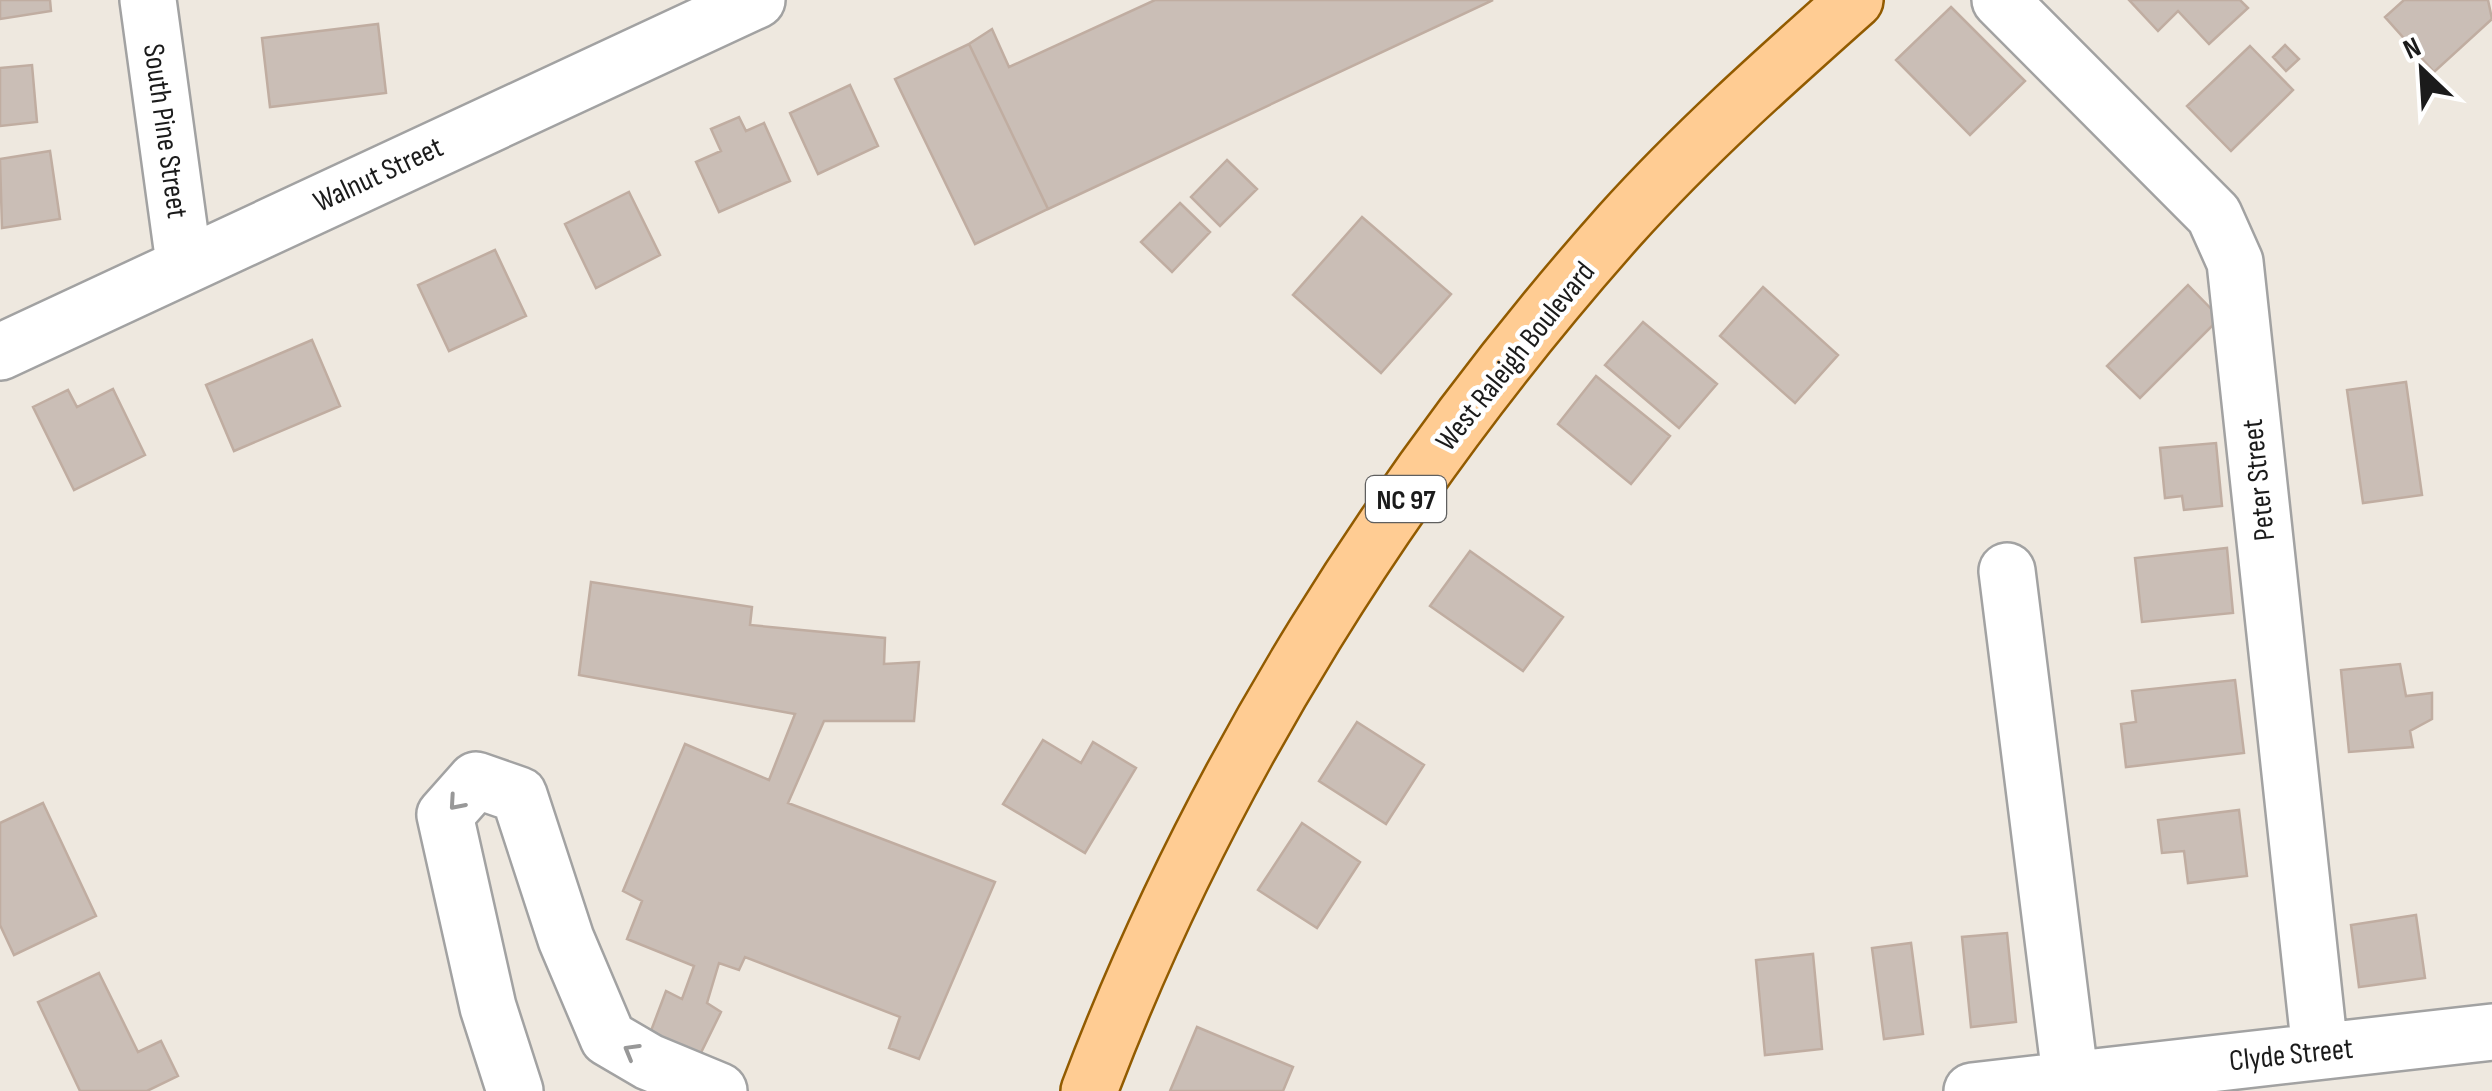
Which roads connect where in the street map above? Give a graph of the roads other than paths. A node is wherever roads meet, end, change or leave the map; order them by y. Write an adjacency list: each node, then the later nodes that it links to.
1 (148, 0): 5 (street, South Pine Street)
2 (757, 0): 5 (street, Walnut Street)
3 (1855, 0): 13 (main road, West Raleigh Boulevard / NC 97)
4 (2000, 0): 9 (street, Peter Street)
5 (184, 263): 6 (street, Walnut Street)
6 (0, 352)
7 (2008, 571): 10 (street)
8 (2492, 1032): 9 (street, Clyde Street)
9 (2320, 1051): 10 (street, Clyde Street)
10 (2071, 1085): 14 (street, Clyde Street)
11 (516, 1091): 12 (street, one-way to 11)
12 (720, 1091)
13 (1089, 1091)
14 (1972, 1091)

